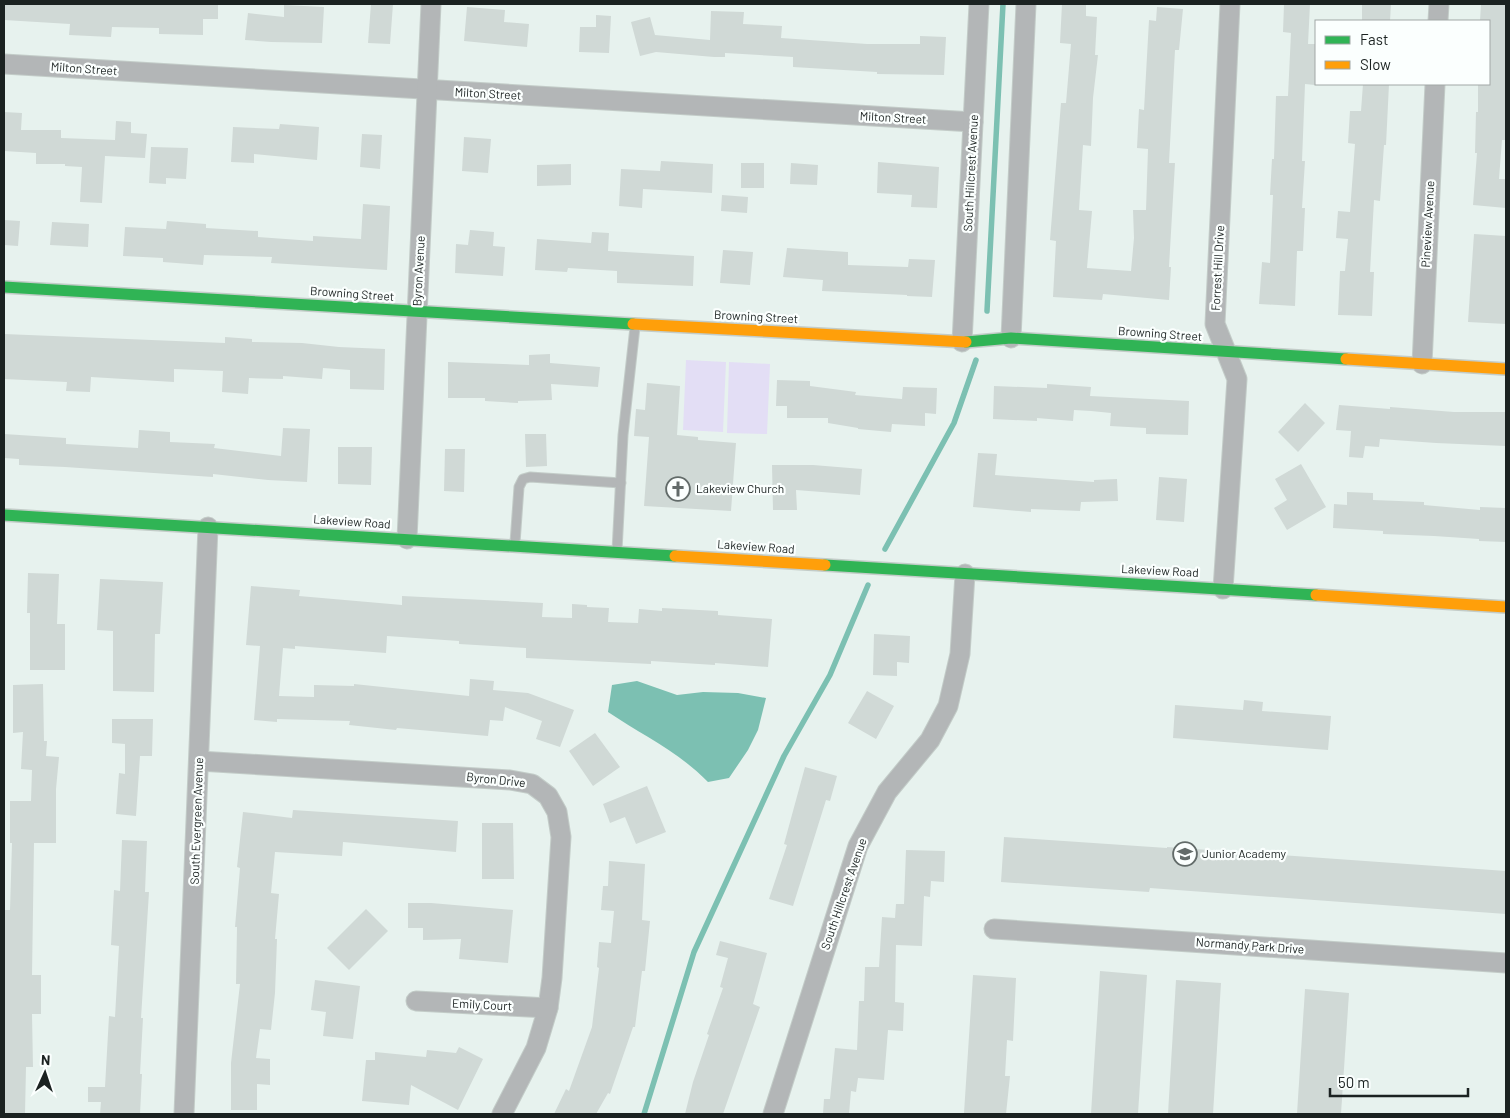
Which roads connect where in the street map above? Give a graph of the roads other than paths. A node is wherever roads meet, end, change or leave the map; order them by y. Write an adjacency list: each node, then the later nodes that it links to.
1 (431, 4): 9 (street, Byron Avenue)
2 (979, 4): 10 (street, South Hillcrest Avenue)
3 (1026, 4): 14 (street)
4 (1230, 4): 16 (street, Forrest Hill Drive)
5 (1438, 4): 6 (street)
6 (1438, 20)
7 (4, 64): 9 (street, Milton Street)
8 (1435, 85): 17 (street, Pineview Avenue)
9 (427, 91): 10 (street, Milton Street); 12 (street, Byron Avenue)
10 (973, 122): 15 (street, South Hillcrest Avenue)
11 (4, 286): 12 (street, Browning Street)
12 (417, 312): 13 (street, Browning Street); 22 (street, Byron Avenue)
13 (636, 324): 15 (street, Browning Street); 19 (lane)
14 (1010, 338): 15 (street, Browning Street); 16 (street, Browning Street)
15 (962, 342)
16 (1227, 352): 17 (street, Browning Street); 26 (street, Forrest Hill Drive)
17 (1422, 364): 18 (street, Browning Street)
18 (1506, 369)
19 (621, 483): 23 (lane); 24 (lane)
20 (4, 515): 21 (street, Lakeview Road)
21 (208, 527): 22 (street, Lakeview Road); 28 (street, South Evergreen Avenue)
22 (407, 539): 23 (street, Lakeview Road)
23 (514, 546): 24 (street, Lakeview Road)
24 (617, 552): 25 (street, Lakeview Road)
25 (965, 574): 26 (street, Lakeview Road); 35 (street, South Hillcrest Avenue)
26 (1223, 589): 27 (street, Lakeview Road)
27 (1506, 607)
28 (199, 762): 32 (street, Byron Drive); 33 (street, South Evergreen Avenue)
29 (994, 929): 30 (street, Normandy Park Drive)
30 (1506, 963)
31 (416, 1002): 32 (street, Emily Court)
32 (548, 1008): 34 (street, Byron Drive)
33 (184, 1114)
34 (502, 1114)
35 (773, 1114)

